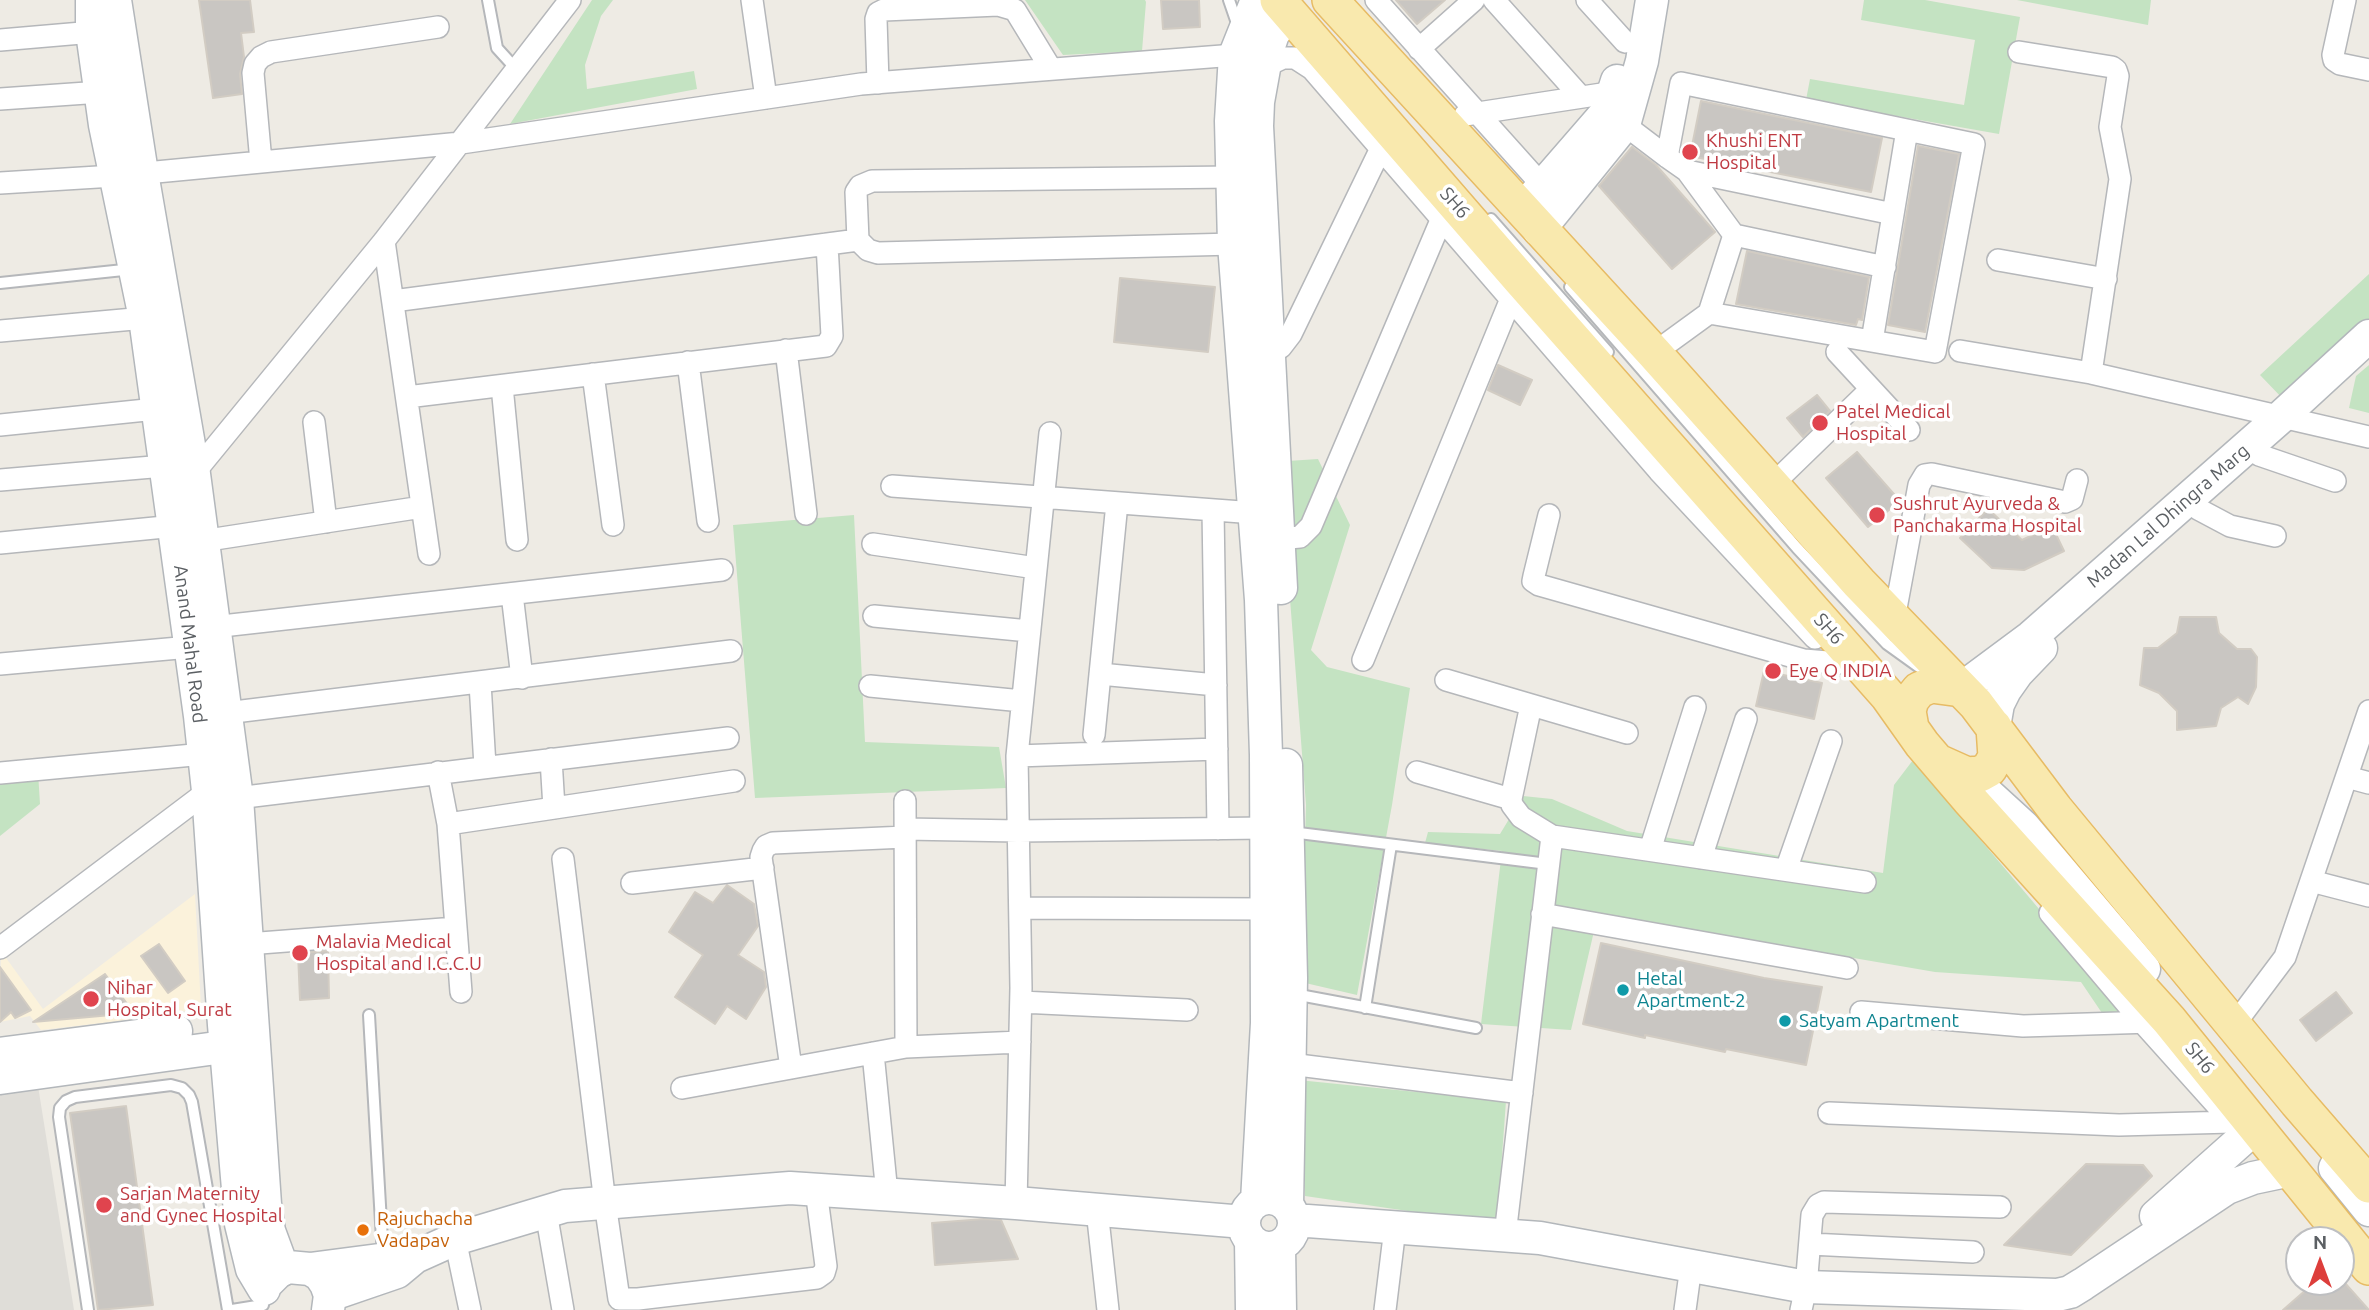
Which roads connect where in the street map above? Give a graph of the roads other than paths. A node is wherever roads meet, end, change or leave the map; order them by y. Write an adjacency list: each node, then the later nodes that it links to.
1 (92, 0): 15 (street, Anand Mahal Road)
2 (488, 0): 25 (lane)
3 (570, 0): 25 (street)
4 (752, 0): 30 (street)
5 (1229, 0): 19 (lane)
6 (1330, 0): 34 (main road)
7 (1376, 0): 20 (street)
8 (1474, 0): 20 (street)
9 (1494, 0): 29 (street)
10 (1587, 0): 18 (street)
11 (1631, 0): 18 (street)
12 (1652, 0): 32 (street)
13 (2345, 0): 26 (street)
14 (1288, 2): 19 (street); 21 (lane); 23 (street); 36 (main road, SH6)
15 (108, 20): 17 (street); 28 (street, Anand Mahal Road); 41 (street, Anand Mahal Road)
16 (438, 27): 39 (street)
17 (0, 40)
18 (1625, 42): 32 (street)
19 (1239, 46): 24 (street); 42 (street)
20 (1419, 49): 33 (street)
21 (1362, 52)
22 (2019, 52): 56 (street)
23 (1264, 67): 36 (street); 71 (street)
24 (1051, 69): 27 (street); 27 (street)
25 (517, 70): 37 (street)
26 (2369, 70)
27 (878, 83): 30 (street)
28 (101, 92): 31 (street); 41 (street, Anand Mahal Road)
29 (1580, 96): 32 (street); 33 (street)
30 (766, 98): 37 (street)
31 (0, 99)
32 (1616, 109): 38 (street); 44 (street)
33 (1476, 113): 34 (street); 44 (street)
34 (1439, 119): 44 (main road)
35 (1907, 130): 38 (street); 46 (street); 66 (street)
36 (1385, 139): 47 (street); 60 (main road, SH6); 71 (street)
37 (461, 143): 39 (street); 50 (street)
38 (1667, 157): 40 (street)
39 (261, 162): 41 (street)
40 (1687, 171): 46 (street); 48 (street)
41 (128, 175): 43 (street); 55 (street, Anand Mahal Road); 88 (street, Anand Mahal Road)
42 (1233, 177): 49 (street); 52 (street)
43 (0, 183)
44 (1541, 208): 70 (main road)
45 (1482, 209): 74 (lane)
46 (1893, 214): 54 (street)
47 (1442, 218): 60 (street); 105 (street)
48 (1734, 235): 54 (street); 62 (street)
49 (858, 240): 51 (street); 52 (street)
50 (384, 241): 57 (street); 61 (street)
51 (827, 244): 61 (street); 67 (street)
52 (1234, 244): 105 (street)
53 (1998, 260): 56 (street)
54 (1885, 267): 66 (street)
55 (135, 269): 59 (lane); 63 (street, Anand Mahal Road)
56 (2106, 279): 75 (street)
57 (351, 282): 61 (street); 88 (street)
58 (1566, 282): 129 (lane)
59 (0, 283)
60 (1515, 289): 119 (street); 120 (street); 136 (main road, SH6)
61 (392, 291): 79 (street)
62 (1709, 313): 66 (street); 70 (street)
63 (145, 318): 64 (street); 80 (street, Anand Mahal Road)
64 (0, 331)
65 (2369, 336): 81 (street, Madan Lal Dhingra Marg)
66 (1872, 341)
67 (786, 350): 73 (street); 99 (street)
68 (1960, 351): 75 (street)
69 (1837, 352): 78 (street)
70 (1654, 353): 92 (main road)
71 (1269, 355): 105 (street)
72 (2369, 357): 81 (street, Madan Lal Dhingra Marg)
73 (688, 362): 76 (street); 101 (street)
74 (1617, 363)
75 (2091, 373): 81 (street)
76 (593, 374): 77 (street); 104 (street)
77 (502, 386): 79 (street); 107 (street)
78 (1871, 389): 84 (street); 92 (street)
79 (407, 397): 96 (street)
80 (156, 409): 83 (street); 88 (street, Anand Mahal Road)
81 (2290, 418): 86 (street); 87 (street, Madan Lal Dhingra Marg); 129 (street, Madan Lal Dhingra Marg)
82 (314, 422): 102 (street)
83 (0, 425)
84 (1909, 430)
85 (1050, 433): 94 (street)
86 (2369, 437)
87 (2259, 455): 91 (street); 97 (street, Madan Lal Dhingra Marg)
88 (179, 470): 89 (street); 103 (street, Anand Mahal Road); 103 (street, Anand Mahal Road)
89 (0, 480)
90 (2077, 480): 115 (street)
91 (2335, 481)
92 (1772, 485): 115 (main road)
93 (892, 486): 94 (street)
94 (1043, 498): 95 (street); 111 (street)
95 (1117, 503): 98 (street); 123 (street)
96 (422, 508): 102 (street); 110 (street)
97 (2198, 509): 106 (street); 141 (street, Madan Lal Dhingra Marg)
98 (1213, 510): 105 (street); 127 (street)
99 (806, 514)
100 (1549, 515): 120 (street)
101 (708, 521)
102 (326, 522): 103 (street)
103 (182, 523): 108 (street); 117 (street, Anand Mahal Road)
104 (613, 525)
105 (1263, 531): 160 (street)
106 (2276, 536)
107 (517, 541)
108 (0, 543)
109 (873, 544): 111 (street)
110 (429, 554)
111 (1036, 568): 116 (street)
112 (722, 570): 113 (street)
113 (512, 594): 117 (street); 124 (street)
114 (874, 616): 116 (street)
115 (1894, 619): 129 (main road)
116 (1029, 631): 130 (street)
117 (201, 637): 121 (street); 134 (street, Anand Mahal Road); 143 (street, Anand Mahal Road)
118 (731, 651): 124 (street)
119 (1363, 660)
120 (1839, 663): 136 (street)
121 (0, 664)
122 (1882, 671): 136 (lane)
123 (1100, 674): 127 (street); 138 (street)
124 (522, 678): 126 (street)
125 (1446, 680): 131 (street)
126 (480, 683): 134 (street); 146 (street)
127 (1216, 685): 142 (street)
128 (870, 686): 130 (street)
129 (1952, 687): 136 (main road); 141 (main road)
130 (1022, 701): 144 (street)
131 (1531, 705): 137 (street); 155 (street)
132 (1695, 707): 165 (street)
133 (2369, 711): 151 (street)
134 (226, 713): 154 (street, Anand Mahal Road)
135 (1746, 719): 166 (street)
136 (1909, 719): 147 (main road, SH6)
137 (1627, 733)
138 (1094, 735)
139 (729, 738): 145 (street)
140 (1831, 741): 170 (street)
141 (1995, 742): 147 (main road); 190 (main road); 212 (street)
142 (1217, 749): 144 (street); 159 (street)
143 (204, 754): 150 (street); 154 (street, Anand Mahal Road)
144 (1017, 756): 161 (street)
145 (551, 759): 146 (street); 157 (street)
146 (485, 766): 148 (street)
147 (1952, 769): 189 (main road, SH6); 220 (street)
148 (438, 772): 154 (street); 158 (street)
149 (1417, 772): 155 (street)
150 (0, 773)
151 (2347, 777): 153 (street); 171 (street)
152 (734, 781): 157 (street)
153 (2369, 783)
154 (223, 794): 179 (street, Anand Mahal Road); 180 (street); 192 (street, Anand Mahal Road)
155 (1511, 799): 163 (street)
156 (905, 801): 162 (street)
157 (554, 808): 158 (street)
158 (448, 824): 178 (street)
159 (1218, 829): 160 (street); 161 (street)
160 (1277, 830): 164 (lane); 176 (street); 183 (street)
161 (1018, 831): 162 (street); 175 (street)
162 (905, 833): 169 (street); 194 (street)
163 (1552, 836): 165 (street); 168 (street)
164 (1391, 845): 168 (lane); 185 (lane)
165 (1650, 850): 166 (street)
166 (1701, 858): 170 (street)
167 (563, 859): 208 (street)
168 (1548, 864): 177 (street)
169 (763, 868): 173 (street); 198 (street)
170 (1786, 870): 172 (street)
171 (2311, 881): 174 (street); 190 (street)
172 (1865, 882)
173 (632, 883)
174 (2369, 896)
175 (1020, 908): 176 (street); 184 (street)
176 (1266, 909): 214 (street)
177 (1542, 915): 181 (street); 201 (street)
178 (456, 928): 179 (street); 182 (street)
179 (247, 944): 192 (street, Anand Mahal Road)
180 (0, 948)
181 (1847, 968)
182 (461, 992)
183 (1291, 994): 185 (lane); 197 (street)
184 (1021, 1002): 186 (street); 193 (street)
185 (1365, 1007): 191 (lane)
186 (1187, 1010)
187 (1861, 1012): 189 (street)
188 (369, 1015): 222 (lane)
189 (2156, 1022): 203 (main road, SH6)
190 (2234, 1025): 205 (main road)
191 (1476, 1028)
192 (239, 1034): 196 (street); 199 (street); 226 (street, Anand Mahal Road)
193 (1020, 1042): 194 (street); 209 (street)
194 (906, 1047): 195 (street)
195 (873, 1053): 198 (street); 207 (street)
196 (0, 1054)
197 (1290, 1064): 201 (street); 214 (street)
198 (791, 1068): 200 (street)
199 (0, 1078)
200 (682, 1088)
201 (1522, 1093): 216 (street)
202 (1829, 1113): 203 (street)
203 (2244, 1128): 204 (main road, SH6); 225 (street)
204 (2291, 1170): 224 (main road, SH6); 225 (street)
205 (2369, 1185)
206 (816, 1189): 207 (street); 208 (street); 208 (street)
207 (887, 1194): 209 (street)
208 (605, 1203): 213 (street)
209 (1016, 1203): 211 (street)
210 (2000, 1207): 218 (street)
211 (1097, 1210): 214 (street); 233 (street)
212 (2369, 1210)
213 (546, 1212): 217 (street); 232 (street)
214 (1269, 1223): 215 (street); 234 (street); 235 (street)
215 (1395, 1227): 216 (street); 236 (street)
216 (1505, 1235): 223 (street)
217 (455, 1239): 221 (street); 231 (street)
218 (1810, 1244): 219 (street); 227 (street)
219 (1973, 1252)
220 (2369, 1252)
221 (415, 1257): 222 (street); 228 (street)
222 (383, 1258): 226 (street)
223 (1691, 1266): 227 (street); 237 (street)
224 (2369, 1267)
225 (2083, 1284): 227 (street)
226 (277, 1288): 228 (street, Anand Mahal Road); 230 (lane)
227 (1804, 1299)
228 (331, 1304)
229 (88, 1310): 230 (lane)
230 (230, 1310)
231 (470, 1310)
232 (563, 1310)
233 (1108, 1310)
234 (1252, 1310)
235 (1280, 1310)
236 (1385, 1310)
237 (1685, 1310)

